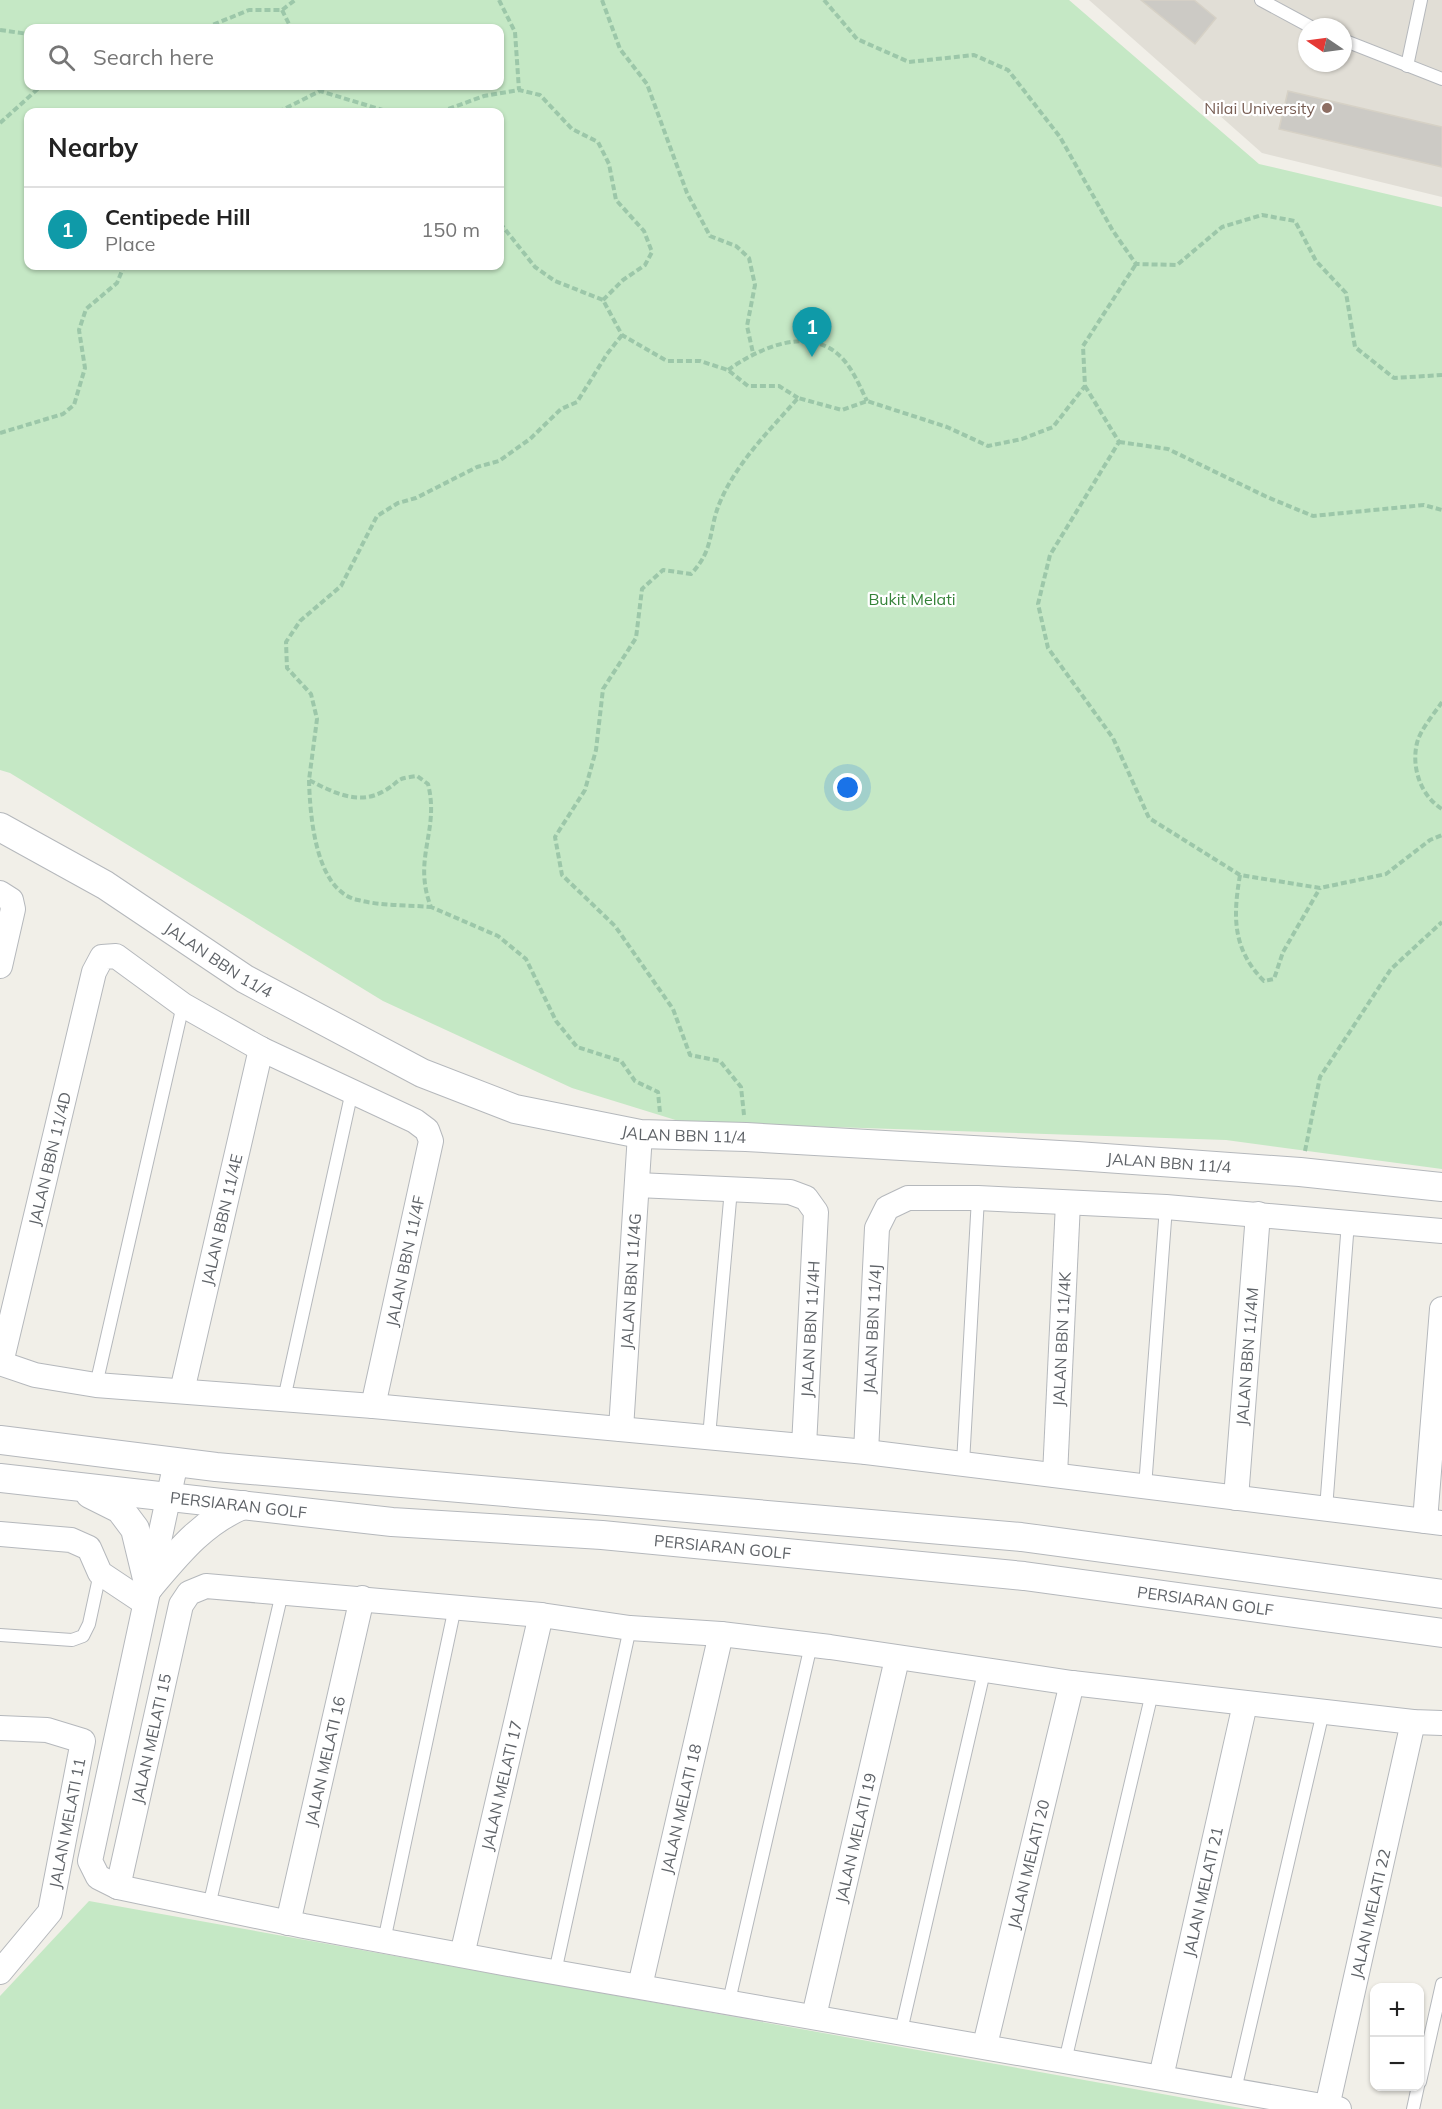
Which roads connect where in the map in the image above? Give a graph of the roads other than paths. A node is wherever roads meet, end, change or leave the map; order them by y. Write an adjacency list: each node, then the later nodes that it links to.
1 (1261, 0): 3 (lane)
2 (1421, 0): 5 (lane)
3 (1298, 20)
4 (1352, 44): 5 (lane)
5 (1407, 66): 6 (lane)
6 (1442, 79)
7 (0, 827): 13 (street, JALAN BBN 11/4)
8 (6, 901): 9 (street)
9 (0, 966)
10 (183, 1005): 11 (street); 24 (street, JALAN BBN 11/4D); 25 (lane)
11 (261, 1049): 12 (street); 26 (street, JALAN BBN 11/4E)
12 (352, 1091): 27 (lane); 28 (street, JALAN BBN 11/4F)
13 (651, 1134): 14 (street, JALAN BBN 11/4G); 15 (street, JALAN BBN 11/4)
14 (637, 1185): 16 (street); 29 (street, JALAN BBN 11/4G)
15 (1442, 1187)
16 (731, 1189): 30 (lane); 32 (street, JALAN BBN 11/4H)
17 (978, 1198): 18 (street); 33 (street, JALAN BBN 11/4J); 35 (lane)
18 (1068, 1203): 19 (street); 36 (street, JALAN BBN 11/4K)
19 (1166, 1207): 20 (street); 38 (lane)
20 (1258, 1214): 21 (street); 41 (street, JALAN BBN 11/4M)
21 (1348, 1222): 22 (street); 43 (lane)
22 (1442, 1231)
23 (1442, 1309): 44 (street)
24 (0, 1363): 25 (street)
25 (96, 1385): 26 (street)
26 (182, 1391): 27 (street)
27 (284, 1399): 28 (street)
28 (373, 1406): 29 (street)
29 (621, 1429): 30 (street)
30 (709, 1437): 32 (street)
31 (0, 1440): 34 (street)
32 (804, 1446): 33 (street)
33 (866, 1452): 35 (street)
34 (176, 1462): 40 (street); 48 (street)
35 (963, 1464): 36 (street)
36 (1054, 1475): 38 (street)
37 (0, 1478): 39 (street, PERSIARAN GOLF)
38 (1145, 1486): 41 (street)
39 (78, 1488): 40 (street, PERSIARAN GOLF); 49 (street)
40 (168, 1497): 42 (street, PERSIARAN GOLF); 49 (street)
41 (1236, 1498): 43 (street)
42 (243, 1505): 49 (street); 54 (street, PERSIARAN GOLF)
43 (1326, 1509): 44 (street)
44 (1433, 1522)
45 (0, 1534): 46 (street)
46 (100, 1573): 49 (street); 56 (lane)
47 (282, 1593): 50 (street); 68 (street, JALAN MELATI 15); 70 (lane)
48 (1442, 1594)
49 (147, 1595): 66 (street)
50 (362, 1598): 51 (street); 71 (street, JALAN MELATI 16)
51 (455, 1607): 52 (street); 72 (lane)
52 (541, 1615): 53 (street); 73 (street, JALAN MELATI 17)
53 (630, 1628): 55 (street); 74 (lane)
54 (1442, 1633)
55 (721, 1634): 57 (street); 77 (street, JALAN MELATI 18)
56 (0, 1635)
57 (811, 1645): 58 (street); 78 (lane)
58 (897, 1659): 59 (street); 79 (street, JALAN MELATI 19)
59 (984, 1672): 60 (street); 80 (lane)
60 (1072, 1683): 61 (street); 81 (street, JALAN MELATI 20)
61 (1152, 1694): 62 (street); 82 (lane)
62 (1245, 1704): 63 (street); 84 (street, JALAN MELATI 21)
63 (1323, 1712): 64 (street); 85 (lane)
64 (1413, 1722): 65 (street); 87 (street, JALAN MELATI 22)
65 (1442, 1723)
66 (120, 1724): 68 (street); 69 (street)
67 (0, 1728): 75 (street, JALAN MELATI 11)
68 (153, 1732): 69 (street, JALAN MELATI 15)
69 (118, 1887): 70 (street)
70 (209, 1906): 71 (street)
71 (288, 1923): 72 (street)
72 (384, 1941): 73 (street)
73 (462, 1955): 74 (street)
74 (555, 1971): 77 (street)
75 (0, 1972)
76 (1442, 1984): 83 (lane)
77 (640, 1986): 78 (street)
78 (729, 2001): 79 (street)
79 (814, 2016): 80 (street)
80 (902, 2031): 81 (street)
81 (985, 2045): 82 (street)
82 (1065, 2061): 84 (street)
83 (1424, 2062)
84 (1161, 2078): 85 (street)
85 (1235, 2090): 87 (street)
86 (1417, 2091): 88 (lane)
87 (1333, 2108)
88 (1413, 2109)

